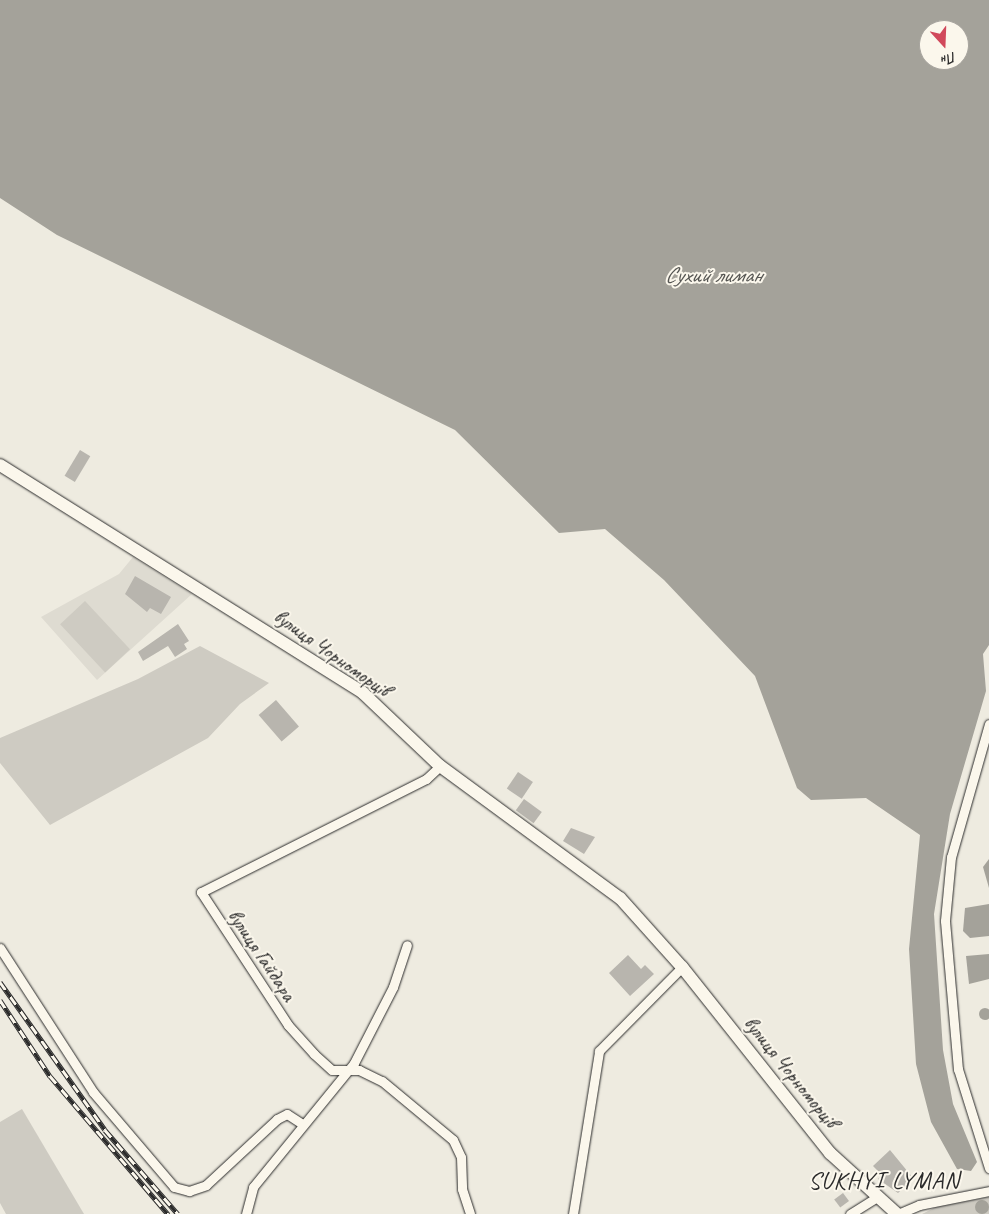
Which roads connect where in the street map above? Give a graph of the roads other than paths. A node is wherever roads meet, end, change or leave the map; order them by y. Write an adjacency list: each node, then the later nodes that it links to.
1 (0, 465): 3 (main road, вулиця Чорноморців)
2 (989, 724): 9 (street)
3 (440, 766): 6 (main road, вулиця Чорноморців); 7 (street, вулиця Гайдара)
4 (407, 945): 7 (street)
5 (0, 948): 8 (street)
6 (682, 966): 11 (main road, вулиця Чорноморців); 14 (street)
7 (346, 1072): 8 (street); 13 (street, вулиця Гайдара)
8 (301, 1123): 12 (street)
9 (989, 1168)
10 (989, 1191): 16 (street)
11 (876, 1197): 15 (street); 16 (main road, вулиця Чорноморців)
12 (246, 1214)
13 (470, 1214)
14 (573, 1214)
15 (850, 1214)
16 (898, 1214)

